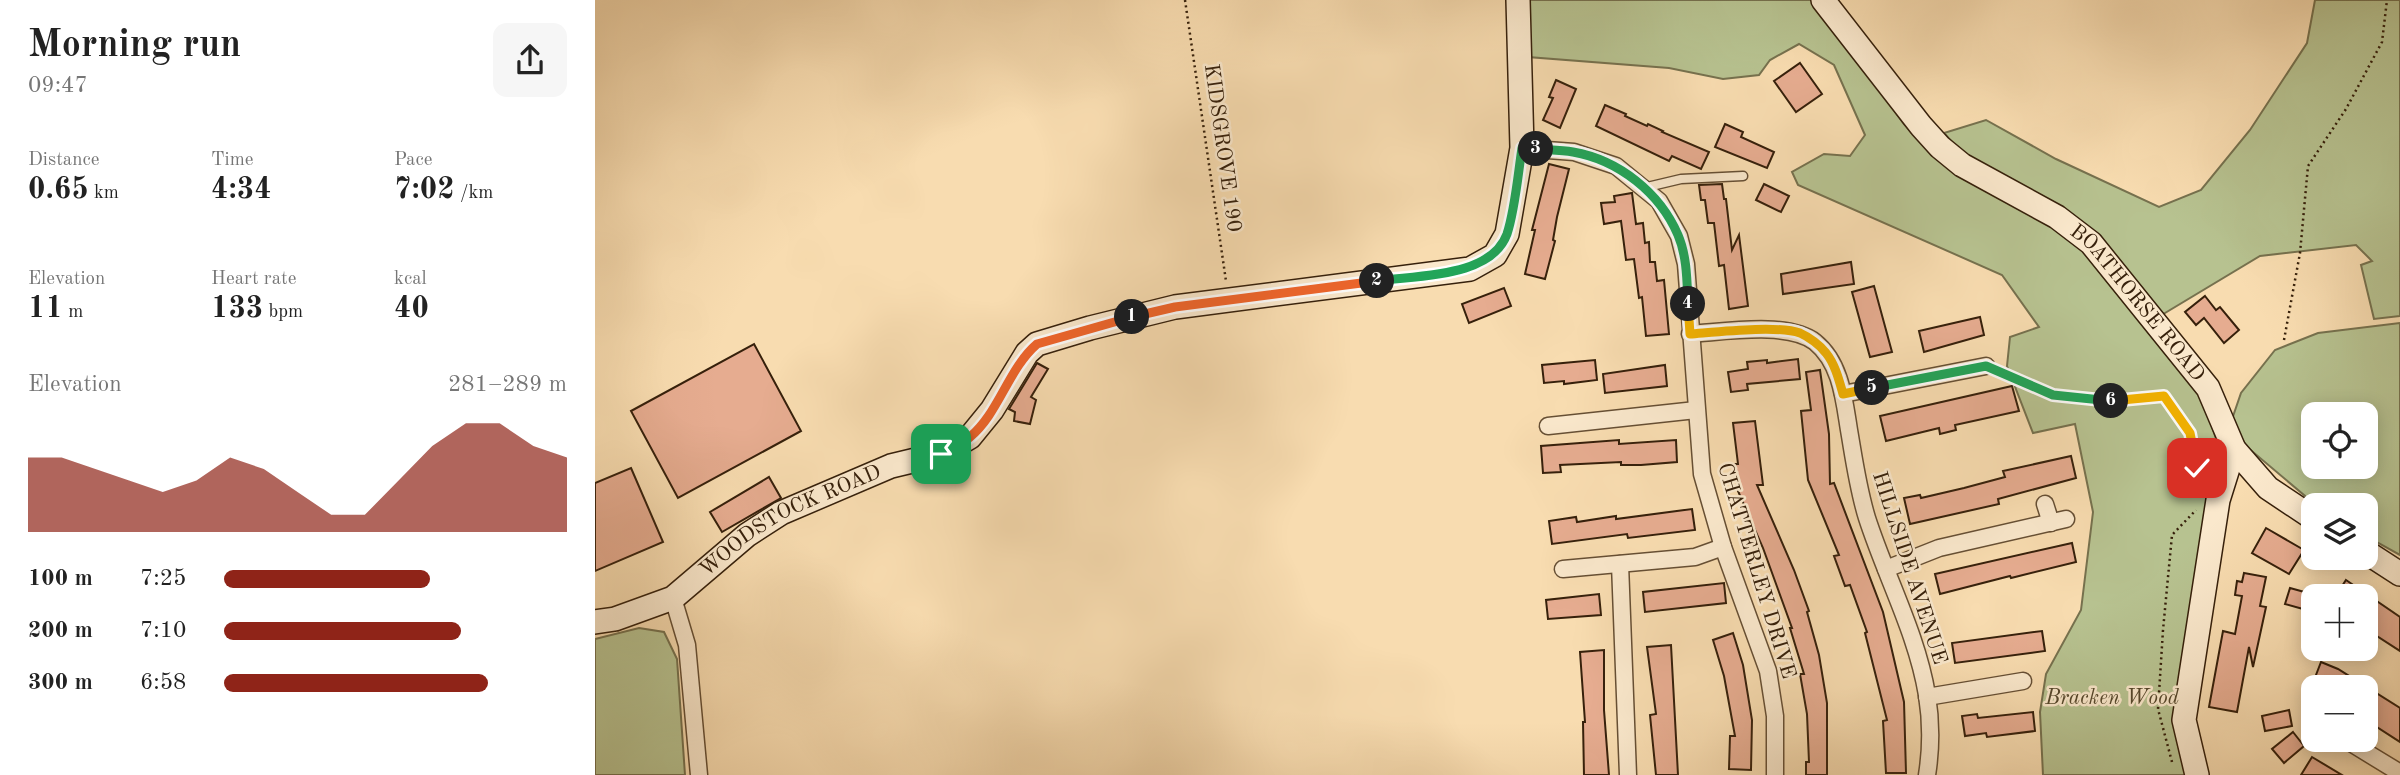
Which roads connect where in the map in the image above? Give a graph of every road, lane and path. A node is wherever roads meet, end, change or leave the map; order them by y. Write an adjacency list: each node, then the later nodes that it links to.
1 (1185, 0): 8 (path, KIDSGROVE 190)
2 (1518, 0): 5 (street, WOODSTOCK ROAD)
3 (1823, 0): 15 (street, BOATHORSE ROAD)
4 (2387, 0): 10 (path)
5 (1522, 148): 7 (street, CHATTERLEY DRIVE); 8 (street, WOODSTOCK ROAD)
6 (1742, 176): 7 (lane)
7 (1643, 188): 9 (street, CHATTERLEY DRIVE)
8 (1229, 300): 26 (street, WOODSTOCK ROAD)
9 (1690, 334): 12 (street, HILLSIDE AVENUE); 13 (street, CHATTERLEY DRIVE)
10 (2284, 340)
11 (1986, 366): 12 (street); 16 (path)
12 (1843, 394): 24 (street, HILLSIDE AVENUE)
13 (1696, 410): 14 (street); 20 (street, CHATTERLEY DRIVE)
14 (1548, 426)
15 (2234, 449): 16 (street); 19 (street, BOATHORSE ROAD)
16 (2224, 479): 37 (street)
17 (2045, 504): 24 (street)
18 (2198, 507): 31 (path)
19 (2301, 510)
20 (1723, 547): 22 (street); 35 (street, CHATTERLEY DRIVE)
21 (2378, 560): 25 (street)
22 (1620, 564): 23 (street); 34 (street)
23 (1563, 569)
24 (1886, 569): 29 (street, HILLSIDE AVENUE)
25 (2400, 574)
26 (673, 598): 27 (street, WOODSTOCK ROAD); 33 (street)
27 (605, 621)
28 (2023, 681): 29 (street)
29 (1927, 697): 36 (street, HILLSIDE AVENUE)
30 (2366, 752): 32 (street)
31 (2172, 762)
32 (2400, 773)
33 (699, 775)
34 (1629, 775)
35 (1775, 775)
36 (1927, 775)
37 (2197, 775)

